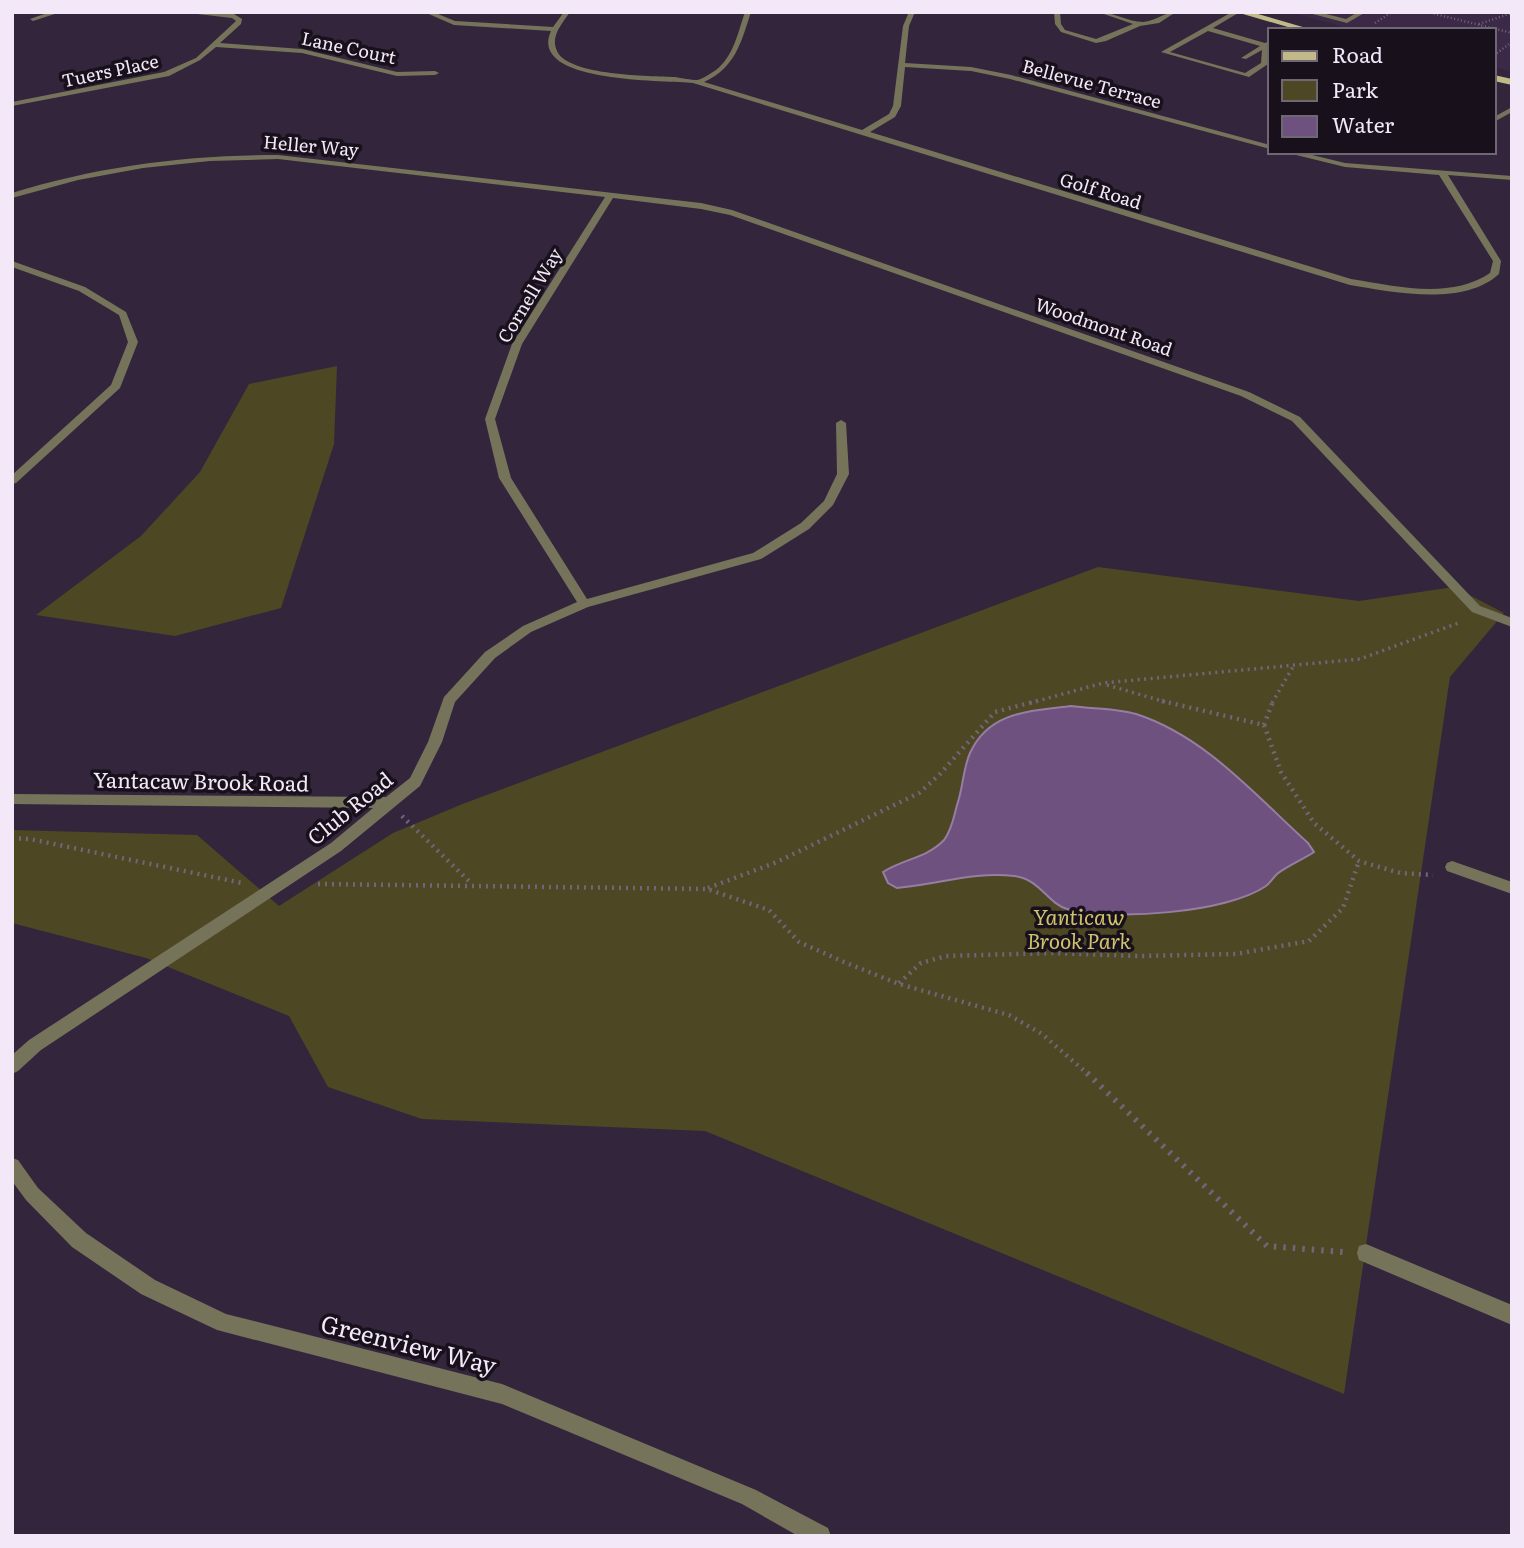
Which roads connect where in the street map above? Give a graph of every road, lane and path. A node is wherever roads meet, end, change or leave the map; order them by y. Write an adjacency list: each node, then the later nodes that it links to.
1 (58, 12): 15 (street)
2 (183, 12): 24 (street, Tuers Place)
3 (427, 12): 21 (street)
4 (567, 12): 21 (street)
5 (748, 12): 29 (street)
6 (912, 12): 26 (street)
7 (1057, 12): 16 (street)
8 (1101, 12): 16 (street)
9 (1173, 12): 16 (street)
10 (1308, 12): 11 (street)
11 (1363, 12)
12 (1427, 12): 17 (path)
13 (1242, 13): 18 (street); 19 (main road)
14 (1512, 13): 17 (path)
15 (33, 19)
16 (1139, 24)
17 (1478, 25): 20 (path)
18 (1205, 28): 23 (street); 27 (street)
19 (1298, 28)
20 (1491, 28)
21 (556, 29): 29 (street, Golf Road)
22 (1512, 42): 25 (path)
23 (1268, 44): 27 (street); 27 (street)
24 (215, 46): 28 (street, Lane Court); 30 (street, Tuers Place)
25 (1496, 54)
26 (903, 65): 33 (street); 34 (street, Bellevue Terrace)
27 (1226, 69)
28 (435, 72)
29 (698, 82): 33 (street, Golf Road)
30 (12, 104)
31 (1512, 109): 32 (street)
32 (1496, 119)
33 (863, 134): 36 (street, Golf Road)
34 (1268, 146)
35 (1297, 154): 36 (street)
36 (1442, 173): 37 (street)
37 (1512, 178)
38 (12, 196): 39 (street, Heller Way)
39 (610, 196): 43 (street, Cornell Way); 44 (street, Woodmont Road)
40 (12, 264): 42 (street)
41 (841, 423): 43 (street, Club Road)
42 (12, 481)
43 (584, 604): 50 (street, Club Road)
44 (1484, 614): 45 (street, Woodmont Road); 46 (path)
45 (1512, 623)
46 (1294, 665): 47 (path); 48 (path)
47 (1103, 683): 48 (path); 56 (path)
48 (1264, 725): 52 (path)
49 (12, 799): 50 (street, Yantacaw Brook Road)
50 (388, 803): 54 (street, Club Road); 55 (path)
51 (12, 838): 54 (path)
52 (1359, 861): 53 (path); 58 (path)
53 (1452, 867): 57 (street)
54 (281, 884): 55 (path); 59 (street, Club Road)
55 (472, 884): 56 (path)
56 (707, 888): 58 (path)
57 (1512, 888)
58 (899, 984): 61 (path)
59 (12, 1066)
60 (12, 1166): 63 (street, Greenview Way)
61 (1366, 1253): 62 (street)
62 (1512, 1315)
63 (820, 1536)

